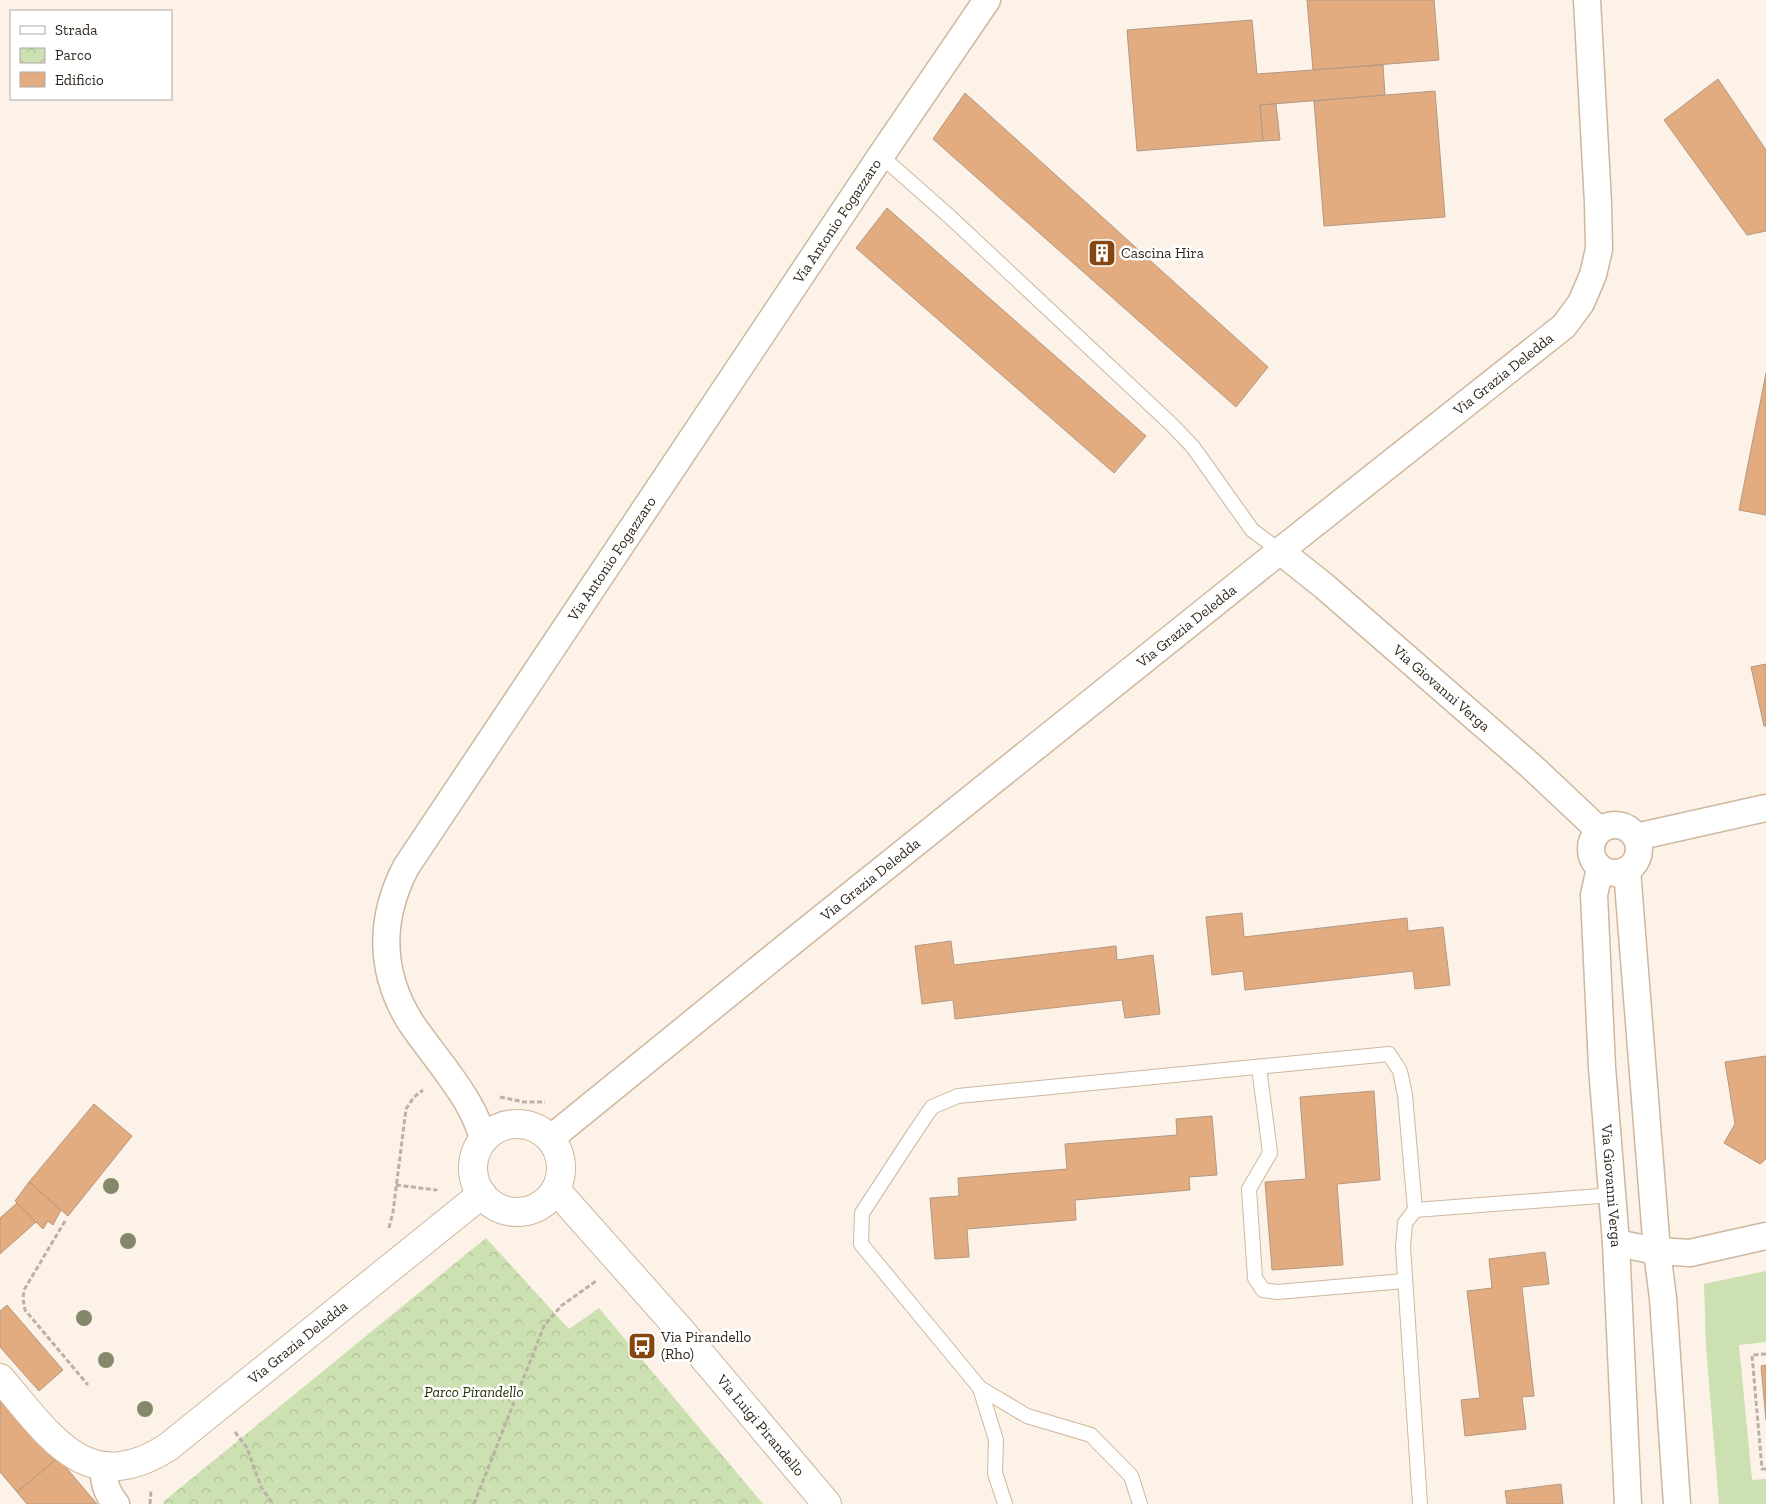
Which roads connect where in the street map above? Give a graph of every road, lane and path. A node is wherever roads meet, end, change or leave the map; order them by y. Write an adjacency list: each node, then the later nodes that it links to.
1 (988, 0): 3 (street, Via Antonio Fogazzaro)
2 (1587, 0): 4 (street, Via Grazia Deledda)
3 (881, 156): 4 (lane); 11 (street, Via Antonio Fogazzaro)
4 (1280, 551): 6 (street, Via Giovanni Verga); 14 (street, Via Grazia Deledda)
5 (1766, 808): 7 (street)
6 (1599, 830): 7 (street); 8 (street)
7 (1636, 837): 9 (street)
8 (1600, 868): 9 (street); 19 (street, Via Giovanni Verga)
9 (1627, 870): 26 (street)
10 (1259, 1066): 21 (lane); 28 (lane); 32 (lane)
11 (447, 1072): 15 (street, Via Antonio Fogazzaro); 16 (path)
12 (494, 1095): 13 (path)
13 (548, 1102)
14 (551, 1138): 15 (street); 17 (street)
15 (483, 1139): 18 (street)
16 (396, 1185): 20 (path); 23 (path)
17 (556, 1190): 18 (street); 38 (street, Via Luigi Pirandello)
18 (482, 1194): 35 (street, Via Grazia Deledda)
19 (1613, 1195): 21 (lane); 25 (street, Via Giovanni Verga)
20 (435, 1200)
21 (1415, 1210): 28 (lane)
22 (65, 1221): 31 (path)
23 (384, 1234)
24 (1766, 1236): 26 (street)
25 (1616, 1243): 26 (street); 42 (street, Via Giovanni Verga)
26 (1658, 1252): 43 (street)
27 (598, 1279): 37 (path)
28 (1404, 1281): 41 (lane)
29 (1766, 1354): 34 (path)
30 (0, 1378): 35 (street)
31 (88, 1385)
32 (980, 1388): 39 (lane); 40 (lane)
33 (232, 1428): 36 (path)
34 (1766, 1469)
35 (106, 1491)
36 (273, 1504)
37 (474, 1504)
38 (827, 1504)
39 (1005, 1504)
40 (1140, 1504)
41 (1420, 1504)
42 (1628, 1504)
43 (1677, 1504)

